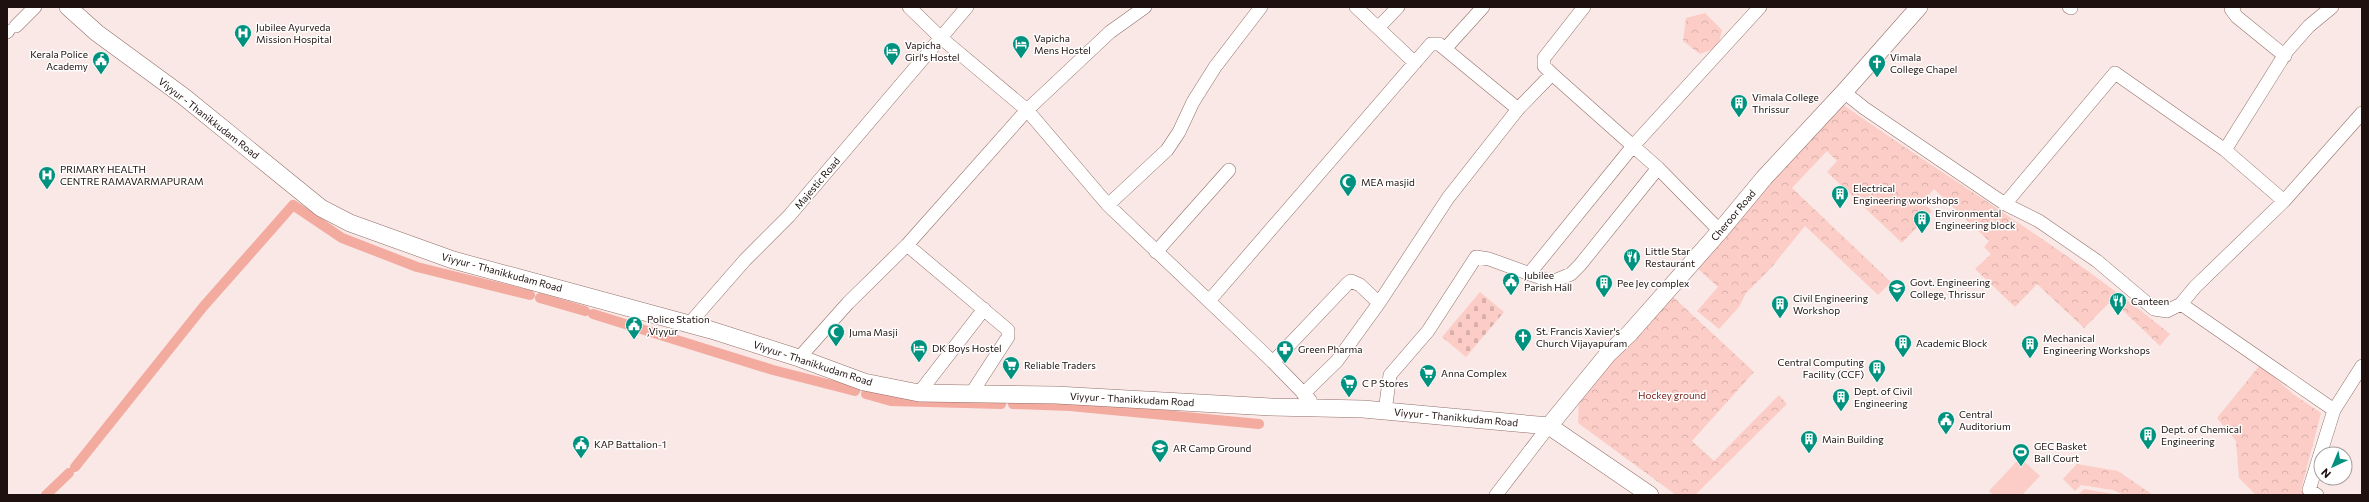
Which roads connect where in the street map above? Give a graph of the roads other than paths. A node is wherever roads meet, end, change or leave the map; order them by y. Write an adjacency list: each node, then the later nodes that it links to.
1 (35, 7): 16 (street)
2 (68, 7): 41 (main road, Viyyur - Thanikkudam Road)
3 (909, 7): 17 (street)
4 (967, 7): 17 (street, Majestic Road)
5 (1145, 7): 24 (street)
6 (1261, 7): 32 (street)
7 (1356, 7): 15 (street)
8 (1398, 7): 15 (street)
9 (1483, 7): 18 (street)
10 (1584, 7): 21 (street)
11 (1760, 7): 26 (street)
12 (1919, 7): 22 (main road, Cheroor Road)
13 (2234, 7): 19 (street)
14 (2332, 7): 19 (street)
15 (1378, 28): 20 (street)
16 (10, 30)
17 (940, 37): 24 (street); 41 (street, Majestic Road)
18 (1445, 49): 20 (street); 23 (street)
19 (2285, 56): 27 (street)
20 (1415, 63): 37 (street)
21 (1552, 74): 23 (street); 26 (street)
22 (1844, 92): 31 (street); 33 (main road, Cheroor Road)
23 (1518, 109): 38 (street)
24 (1027, 110): 32 (street); 34 (street)
25 (2362, 113): 30 (street)
26 (1633, 146): 28 (street); 36 (street)
27 (2225, 150): 30 (street); 31 (street)
28 (1658, 168): 33 (street); 36 (street)
29 (1229, 170): 35 (street)
30 (2284, 202): 39 (street)
31 (2005, 204): 39 (street)
32 (1108, 205): 35 (street)
33 (1720, 231): 51 (main road, Cheroor Road)
34 (907, 245): 40 (street); 42 (street)
35 (1156, 252): 37 (street)
36 (1529, 274): 50 (street)
37 (1208, 301): 43 (street)
38 (1379, 303): 43 (street); 47 (street)
39 (2181, 304): 49 (street)
40 (984, 309): 45 (street); 46 (street)
41 (689, 324): 42 (main road, Viyyur - Thanikkudam Road)
42 (799, 358): 45 (main road, Viyyur - Thanikkudam Road)
43 (1274, 362): 47 (street)
44 (2362, 366): 49 (street)
45 (919, 393): 46 (main road, Viyyur - Thanikkudam Road)
46 (971, 394): 48 (main road, Viyyur - Thanikkudam Road)
47 (1303, 394): 48 (street)
48 (1317, 408): 50 (main road, Viyyur - Thanikkudam Road)
49 (2334, 410): 54 (street)
50 (1385, 411): 51 (main road, Viyyur - Thanikkudam Road)
51 (1549, 426): 52 (street); 53 (main road, Viyyur - Thanikkudam Road)
52 (1496, 495)
53 (1650, 495)
54 (2317, 495)

